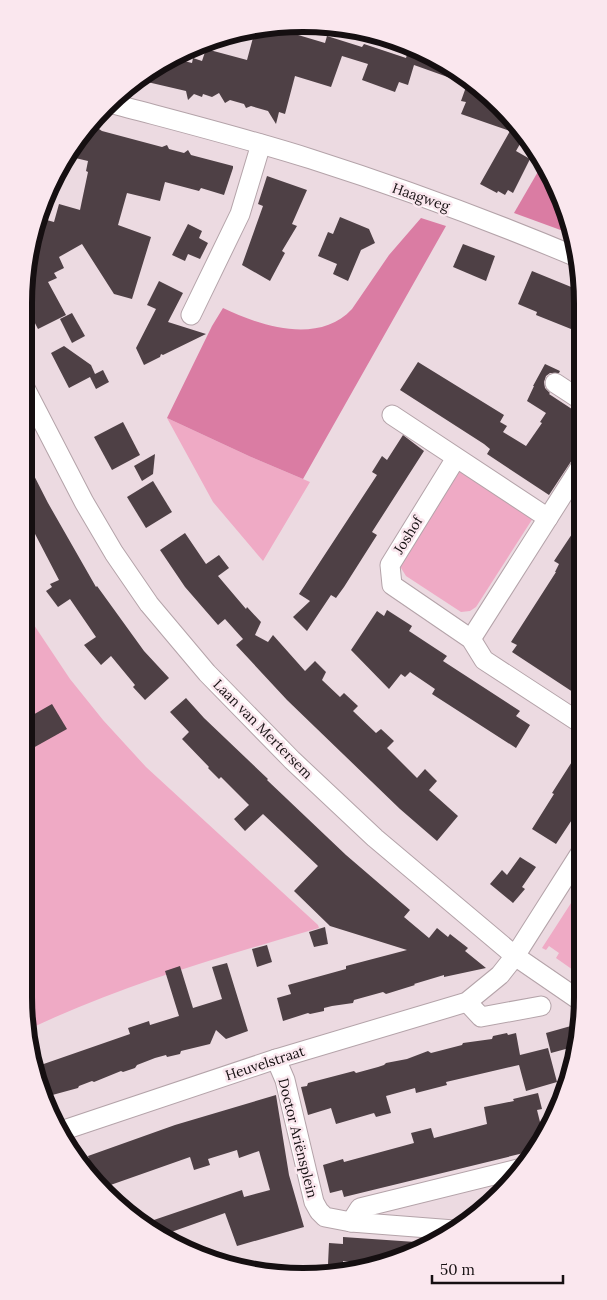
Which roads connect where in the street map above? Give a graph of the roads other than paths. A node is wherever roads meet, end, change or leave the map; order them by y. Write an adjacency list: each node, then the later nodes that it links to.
1 (119, 105): 2 (street, Haagweg)
2 (261, 144): 3 (street, Haagweg); 4 (street)
3 (570, 255)
4 (191, 315)
5 (555, 383): 6 (street)
6 (574, 395)
7 (32, 401): 15 (street, Laan van Mertersem)
8 (392, 415): 9 (street)
9 (456, 458): 11 (street); 12 (street, Joshof)
10 (574, 478): 11 (street)
11 (548, 518): 12 (street)
12 (471, 639): 13 (street, Joshof)
13 (574, 719)
14 (574, 863): 15 (street, Heuvelstraat)
15 (515, 956): 16 (street, Laan van Mertersem); 17 (street, Heuvelstraat)
16 (574, 997)
17 (467, 1002): 18 (street); 19 (street, Heuvelstraat)
18 (541, 1006)
19 (276, 1059): 20 (street, Heuvelstraat); 22 (street, Doctor Ariënsplein)
20 (67, 1129)
21 (510, 1171): 22 (street)
22 (352, 1222): 23 (street, Doctor Ariënsplein)
23 (442, 1229)

